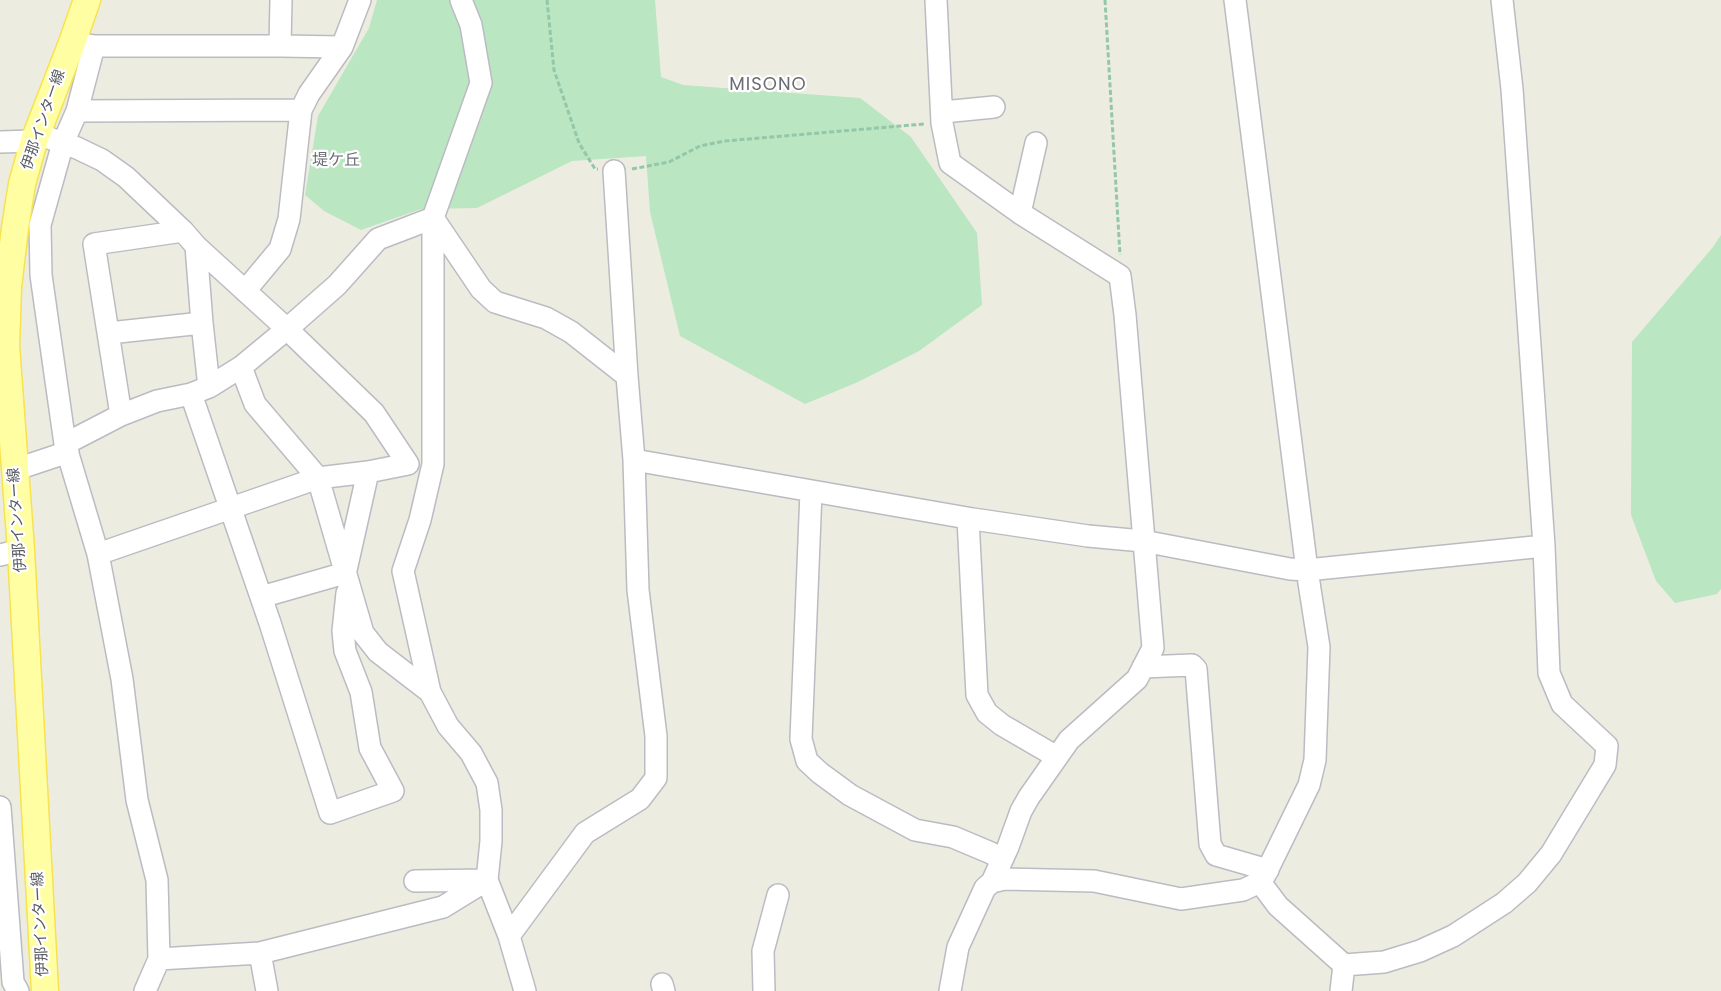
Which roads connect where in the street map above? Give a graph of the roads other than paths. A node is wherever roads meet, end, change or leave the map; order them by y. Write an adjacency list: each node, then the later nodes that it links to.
1 (87, 0): 8 (main road, 伊那インター線)
2 (281, 0): 9 (street)
3 (360, 0): 10 (street)
4 (461, 0): 21 (street)
5 (936, 0): 14 (street)
6 (1235, 0): 45 (street)
7 (1502, 0): 42 (street)
8 (83, 44): 9 (street); 13 (street); 15 (main road, 伊那インター線)
9 (280, 46): 10 (street)
10 (342, 47): 12 (street)
11 (994, 107): 14 (street)
12 (301, 110): 13 (street); 23 (street)
13 (77, 111): 18 (street)
14 (942, 117): 20 (street)
15 (35, 138): 16 (street); 18 (street); 35 (main road, 伊那インター線)
16 (0, 142)
17 (1036, 142): 20 (street)
18 (63, 143): 22 (street); 31 (street)
19 (614, 171): 28 (street)
20 (1020, 213): 41 (street)
21 (433, 218): 25 (street); 28 (street); 34 (street)
22 (190, 238): 23 (street); 24 (street); 26 (street)
23 (245, 291): 25 (street)
24 (202, 323): 26 (street); 29 (street)
25 (287, 329): 27 (street); 33 (street)
26 (109, 333): 30 (street)
27 (241, 367): 29 (street); 37 (street)
28 (627, 376): 32 (street)
29 (200, 390): 30 (street); 39 (street)
30 (121, 415): 31 (street)
31 (67, 448): 35 (street); 44 (street)
32 (634, 460): 38 (street); 58 (street)
33 (408, 464): 34 (street); 36 (street)
34 (433, 464): 49 (street)
35 (14, 470): 43 (main road, 伊那インター線)
36 (368, 472): 37 (street); 46 (street)
37 (318, 478): 39 (street); 46 (street)
38 (811, 492): 40 (street); 52 (street)
39 (230, 508): 44 (street); 47 (street)
40 (968, 519): 41 (street); 50 (street)
41 (1143, 542): 45 (street); 48 (street)
42 (1544, 546): 45 (street); 61 (street)
43 (10, 553): 63 (main road, 伊那インター線)
44 (98, 554): 60 (street)
45 (1307, 570): 53 (street)
46 (347, 578): 47 (street); 47 (street); 49 (street)
47 (261, 597)
48 (1143, 667): 50 (street); 53 (street)
49 (430, 692): 54 (street)
50 (1057, 757): 52 (street)
51 (0, 807): 62 (street)
52 (1002, 860): 56 (street)
53 (1264, 876): 56 (street); 61 (street)
54 (487, 880): 55 (street); 58 (street); 59 (street)
55 (415, 881)
56 (992, 882): 68 (street)
57 (778, 895): 67 (street)
58 (509, 936): 66 (street)
59 (260, 953): 60 (street); 65 (street)
60 (160, 959): 64 (street)
61 (1344, 965): 69 (street)
62 (18, 991)
63 (45, 991)
64 (145, 991)
65 (267, 991)
66 (525, 991)
67 (764, 991)
68 (950, 991)
69 (1341, 991)

